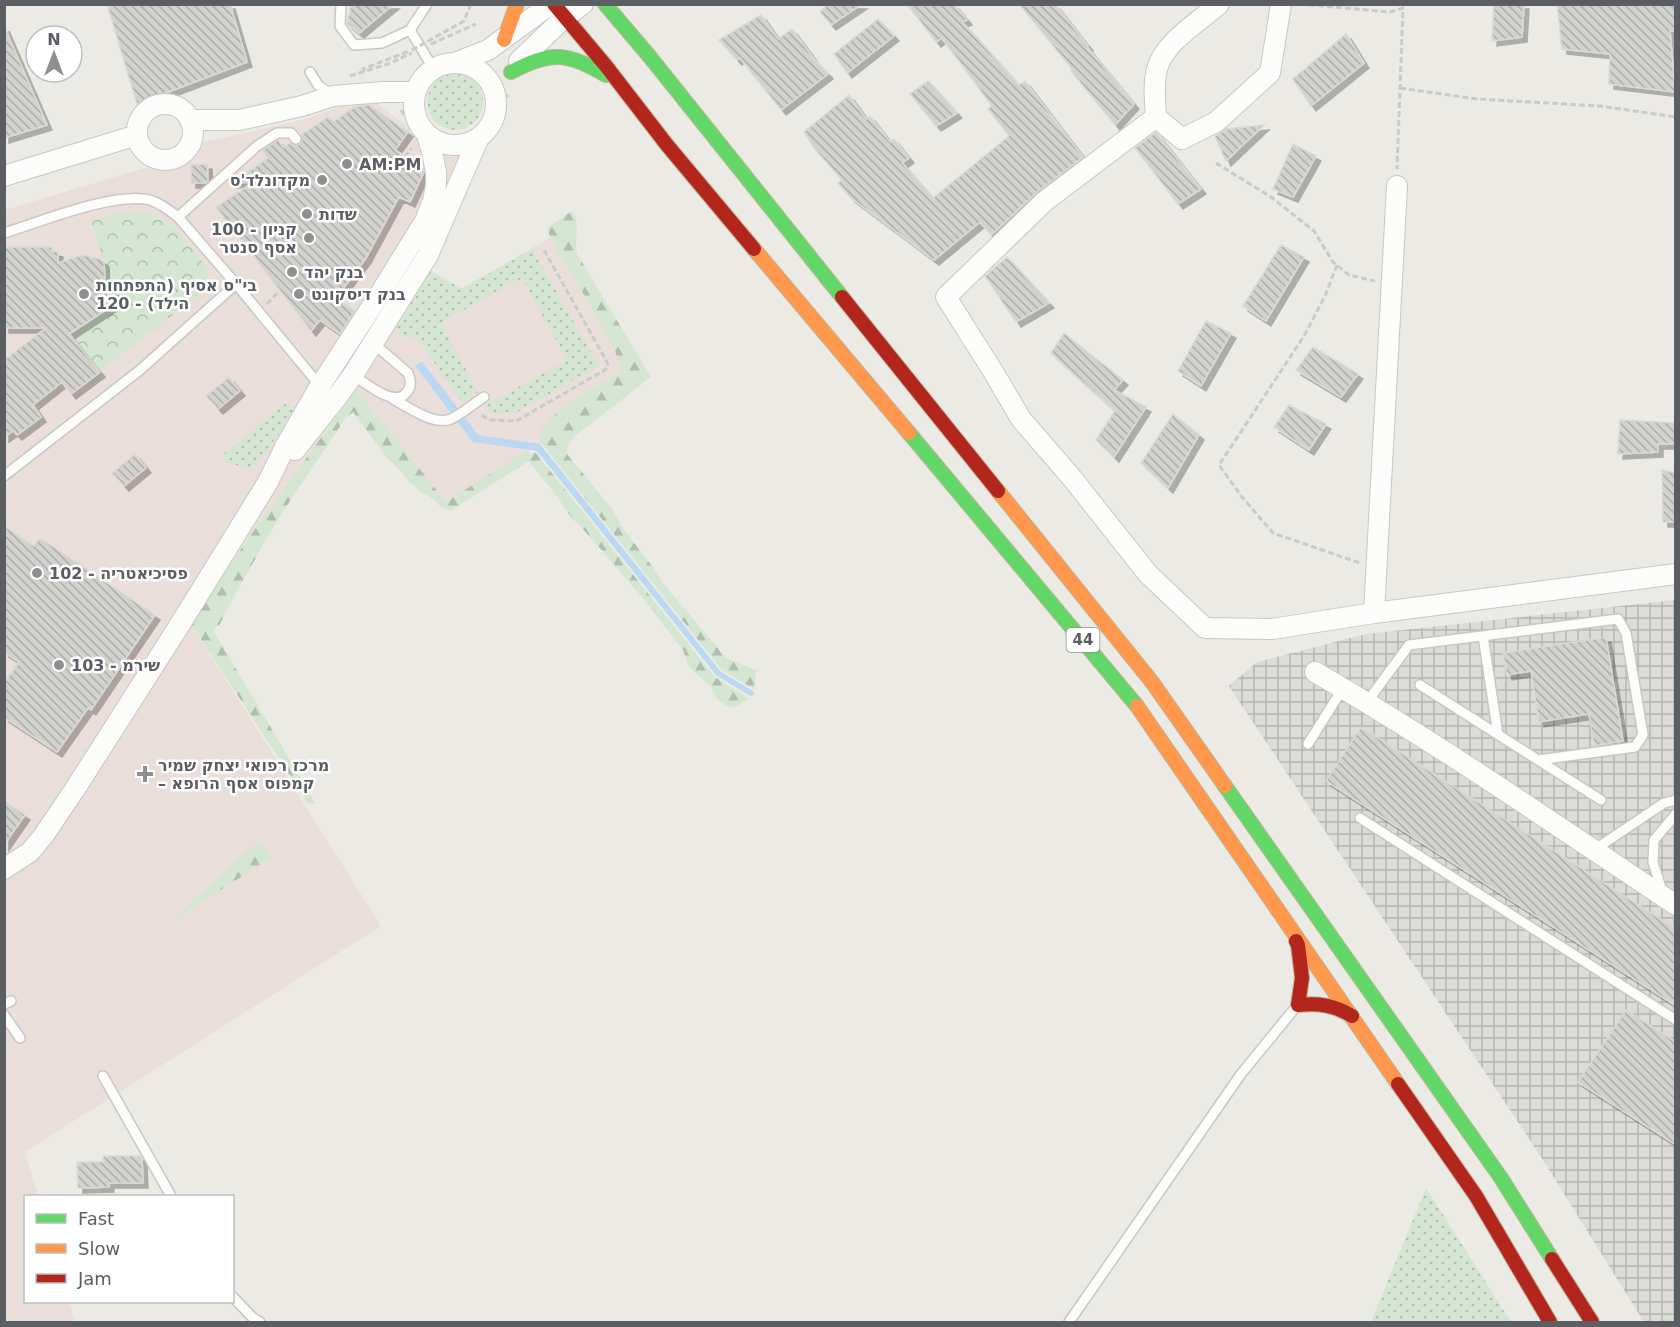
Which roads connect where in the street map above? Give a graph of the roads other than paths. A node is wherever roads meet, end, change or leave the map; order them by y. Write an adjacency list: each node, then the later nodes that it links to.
1 (341, 4): 10 (lane)
2 (427, 4): 10 (lane)
3 (517, 4): 11 (highway)
4 (583, 4): 8 (street)
5 (605, 4): 12 (highway, 44)
6 (1219, 4): 21 (street)
7 (1281, 4): 21 (street)
8 (556, 9): 11 (street); 16 (street); 17 (highway, 44)
9 (636, 20): 12 (highway)
10 (410, 30): 14 (lane)
11 (504, 40): 13 (street)
12 (650, 57): 70 (highway, 44)
13 (458, 62): 14 (street); 20 (street)
14 (434, 68): 18 (street)
15 (310, 72): 19 (lane)
16 (511, 72): 17 (highway); 20 (street)
17 (619, 83): 58 (highway, 44)
18 (415, 92): 19 (street); 25 (street)
19 (339, 95): 22 (street)
20 (503, 96): 26 (street)
21 (1156, 117): 42 (street)
22 (190, 120): 23 (street); 23 (street)
23 (137, 135): 27 (street)
24 (296, 139): 29 (lane)
25 (430, 143): 26 (street); 32 (street)
26 (475, 144): 33 (street)
27 (4, 176)
28 (1397, 186): 42 (street)
29 (178, 217): 30 (lane); 31 (lane)
30 (4, 232)
31 (236, 284): 35 (lane); 39 (lane)
32 (356, 332): 33 (lane); 35 (street)
33 (374, 343): 34 (street); 37 (lane)
34 (353, 375): 36 (street); 37 (lane)
35 (320, 386): 36 (lane); 40 (street)
36 (337, 398): 40 (street)
37 (390, 398): 38 (lane)
38 (484, 398)
39 (4, 476)
40 (268, 482): 56 (street)
41 (1676, 574): 42 (street)
42 (1374, 614)
43 (1483, 636): 47 (lane); 48 (lane); 50 (lane)
44 (1315, 672): 46 (street)
45 (1419, 685): 48 (lane)
46 (1343, 688): 47 (street); 49 (lane)
47 (1367, 702): 55 (street)
48 (1498, 735): 50 (lane)
49 (1308, 744)
50 (1538, 760): 51 (lane)
51 (1601, 800)
52 (1676, 800): 55 (lane)
53 (1676, 814): 57 (lane)
54 (1360, 818): 62 (lane)
55 (1594, 850): 57 (street)
56 (4, 869)
57 (1669, 901)
58 (1287, 923): 59 (highway); 61 (highway, 44)
59 (1298, 1005): 61 (highway); 68 (lane)
60 (4, 1015): 63 (lane)
61 (1352, 1016): 69 (highway, 44)
62 (1676, 1020)
63 (20, 1038)
64 (103, 1076): 65 (lane)
65 (170, 1195)
66 (234, 1298): 67 (lane)
67 (260, 1323)
68 (1069, 1323)
69 (1550, 1323)
70 (1592, 1323)

